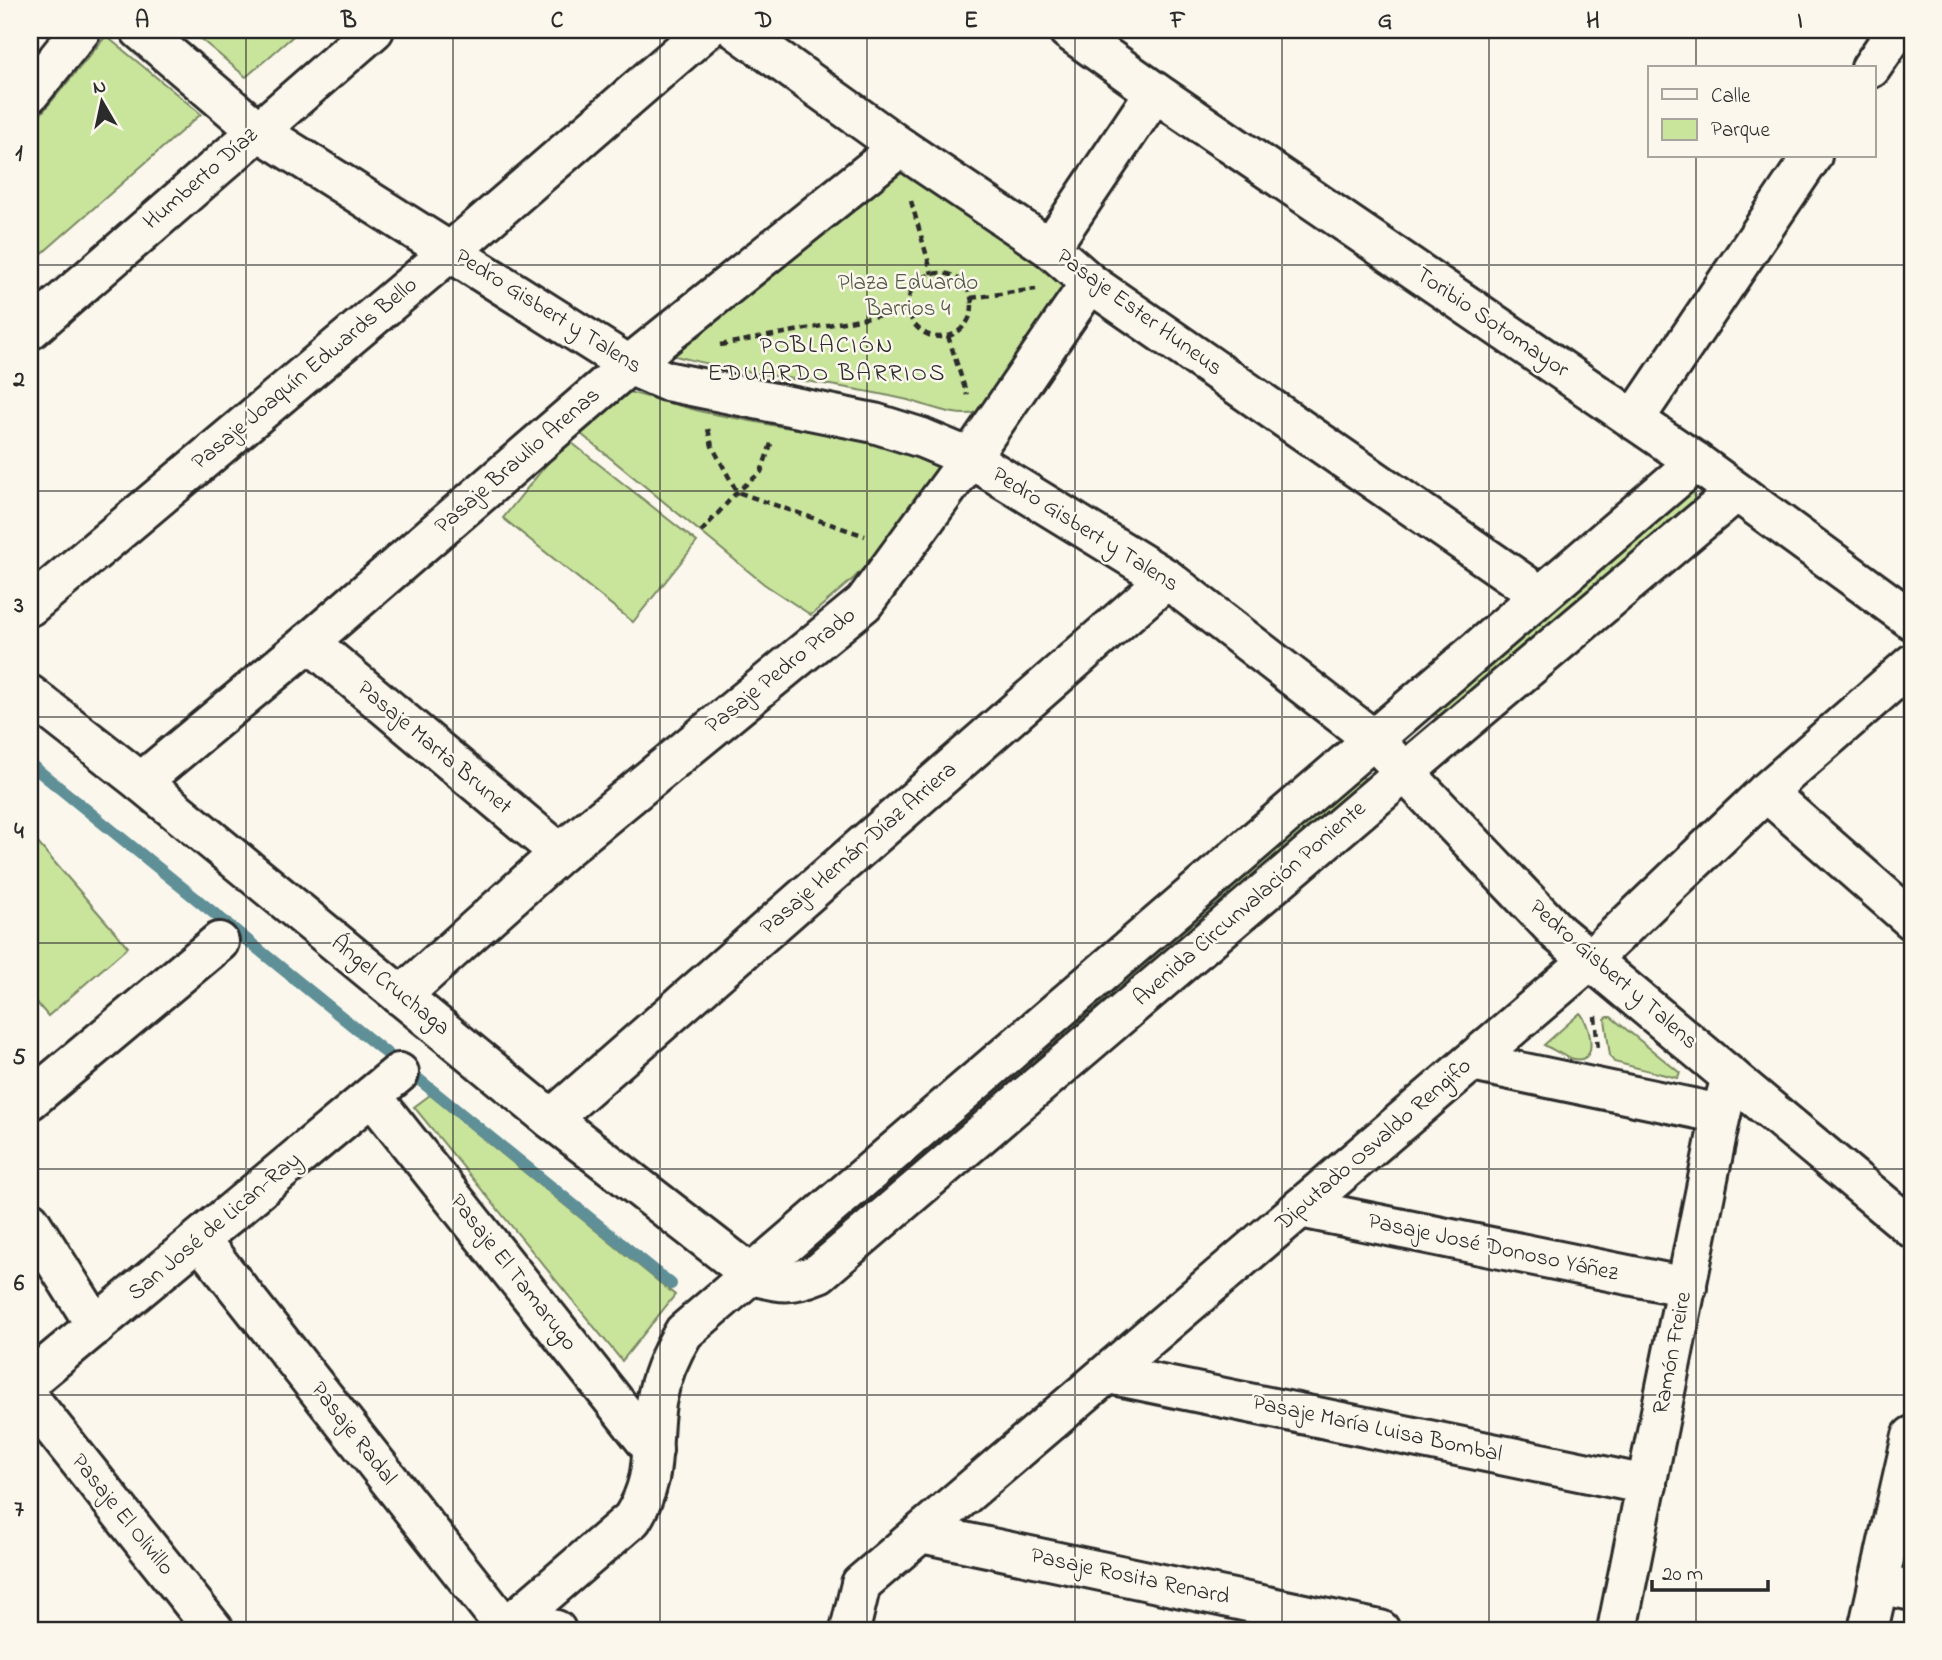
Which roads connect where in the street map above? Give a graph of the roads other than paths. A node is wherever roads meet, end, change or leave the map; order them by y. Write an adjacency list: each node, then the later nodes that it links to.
1 (81, 30): 9 (street)
2 (140, 30): 11 (street, Pedro Gisbert y Talens)
3 (374, 30): 11 (street, Humberto Díaz)
4 (706, 30): 15 (street, Pasaje Joaquín Edwards Bello)
5 (737, 30): 12 (street, Pasaje Ester Huneus)
6 (1068, 30): 10 (street, Toribio Sotomayor)
7 (1897, 30): 8 (street)
8 (1872, 66)
9 (30, 93)
10 (1155, 93): 14 (street); 19 (street, Toribio Sotomayor)
11 (257, 130): 15 (street, Pedro Gisbert y Talens); 17 (street, Humberto Díaz)
12 (900, 146): 14 (street, Pasaje Ester Huneus); 18 (street, Pasaje Braulio Arenas)
13 (1811, 158): 19 (street)
14 (1049, 248): 16 (street, Pasaje Ester Huneus)
15 (450, 252): 18 (street, Pedro Gisbert y Talens); 25 (street, Pasaje Joaquín Edwards Bello)
16 (1090, 283): 20 (street, Pasaje Pedro Prado); 24 (street, Pasaje Ester Huneus)
17 (30, 330)
18 (629, 365): 20 (street, Pedro Gisbert y Talens); 27 (street, Pasaje Braulio Arenas)
19 (1634, 420): 21 (street, Toribio Sotomayor)
20 (976, 450): 23 (street, Pedro Gisbert y Talens); 34 (street, Pasaje Pedro Prado)
21 (1696, 462): 22 (street, Toribio Sotomayor); 24 (street, Avenida Circunvalación Poniente)
22 (1736, 492): 26 (street, Toribio Sotomayor); 31 (street, Avenida Circunvalación Poniente)
23 (1167, 579): 30 (street, Pedro Gisbert y Talens); 44 (street, Pasaje Hernán Díaz Arriera)
24 (1541, 595): 30 (street, Avenida Circunvalación Poniente)
25 (30, 607)
26 (1912, 621)
27 (309, 642): 32 (street, Pasaje Braulio Arenas); 34 (street, Pasaje Marta Brunet)
28 (1912, 664): 33 (street, Diputado Osvaldo Rengifo)
29 (30, 695): 32 (street, Ángel Cruchaga)
30 (1373, 739): 31 (street, Pedro Gisbert y Talens); 49 (street, Avenida Circunvalación Poniente)
31 (1405, 772): 37 (street, Pedro Gisbert y Talens); 49 (street, Avenida Circunvalación Poniente)
32 (141, 782): 38 (street, Ángel Cruchaga)
33 (1766, 792): 35 (street); 37 (street, Diputado Osvaldo Rengifo)
34 (560, 853): 38 (street, Pasaje Pedro Prado)
35 (1912, 920)
36 (219, 942): 42 (street)
37 (1590, 960): 39 (street, Diputado Osvaldo Rengifo); 40 (street, Pedro Gisbert y Talens)
38 (401, 996): 44 (street, Ángel Cruchaga)
39 (1472, 1062): 43 (street); 45 (street, Diputado Osvaldo Rengifo)
40 (1731, 1077): 43 (street, Ramón Freire); 47 (street, Pedro Gisbert y Talens)
41 (386, 1085): 48 (street, San José de Lican-Ray); 56 (street, Pasaje El Tamarugo)
42 (30, 1100)
43 (1721, 1114): 50 (street, Ramón Freire)
44 (551, 1119): 49 (street, Ángel Cruchaga)
45 (1300, 1208): 50 (street, Pasaje José Donoso Yáñez); 52 (street, Diputado Osvaldo Rengifo)
46 (30, 1221): 51 (street)
47 (1912, 1228)
48 (200, 1240): 51 (street, San José de Lican-Ray); 60 (street, Pasaje Radal)
49 (752, 1275): 56 (street, Avenida Circunvalación Poniente)
50 (1687, 1287): 57 (street, Ramón Freire)
51 (96, 1326): 53 (street, San José de Lican-Ray)
52 (1108, 1374): 57 (street, Pasaje María Luisa Bombal); 58 (street, Diputado Osvaldo Rengifo)
53 (30, 1380)
54 (30, 1399): 61 (street, Pasaje El Olivillo)
55 (1912, 1436): 59 (street)
56 (653, 1450): 60 (street, Avenida Circunvalación Poniente)
57 (1647, 1485): 65 (street, Ramón Freire)
58 (921, 1533): 63 (street, Diputado Osvaldo Rengifo); 64 (street, Pasaje Rosita Renard)
59 (1895, 1588): 66 (street)
60 (507, 1626): 62 (street)
61 (214, 1630)
62 (556, 1630)
63 (850, 1630)
64 (1380, 1630)
65 (1617, 1630)
66 (1868, 1630)

